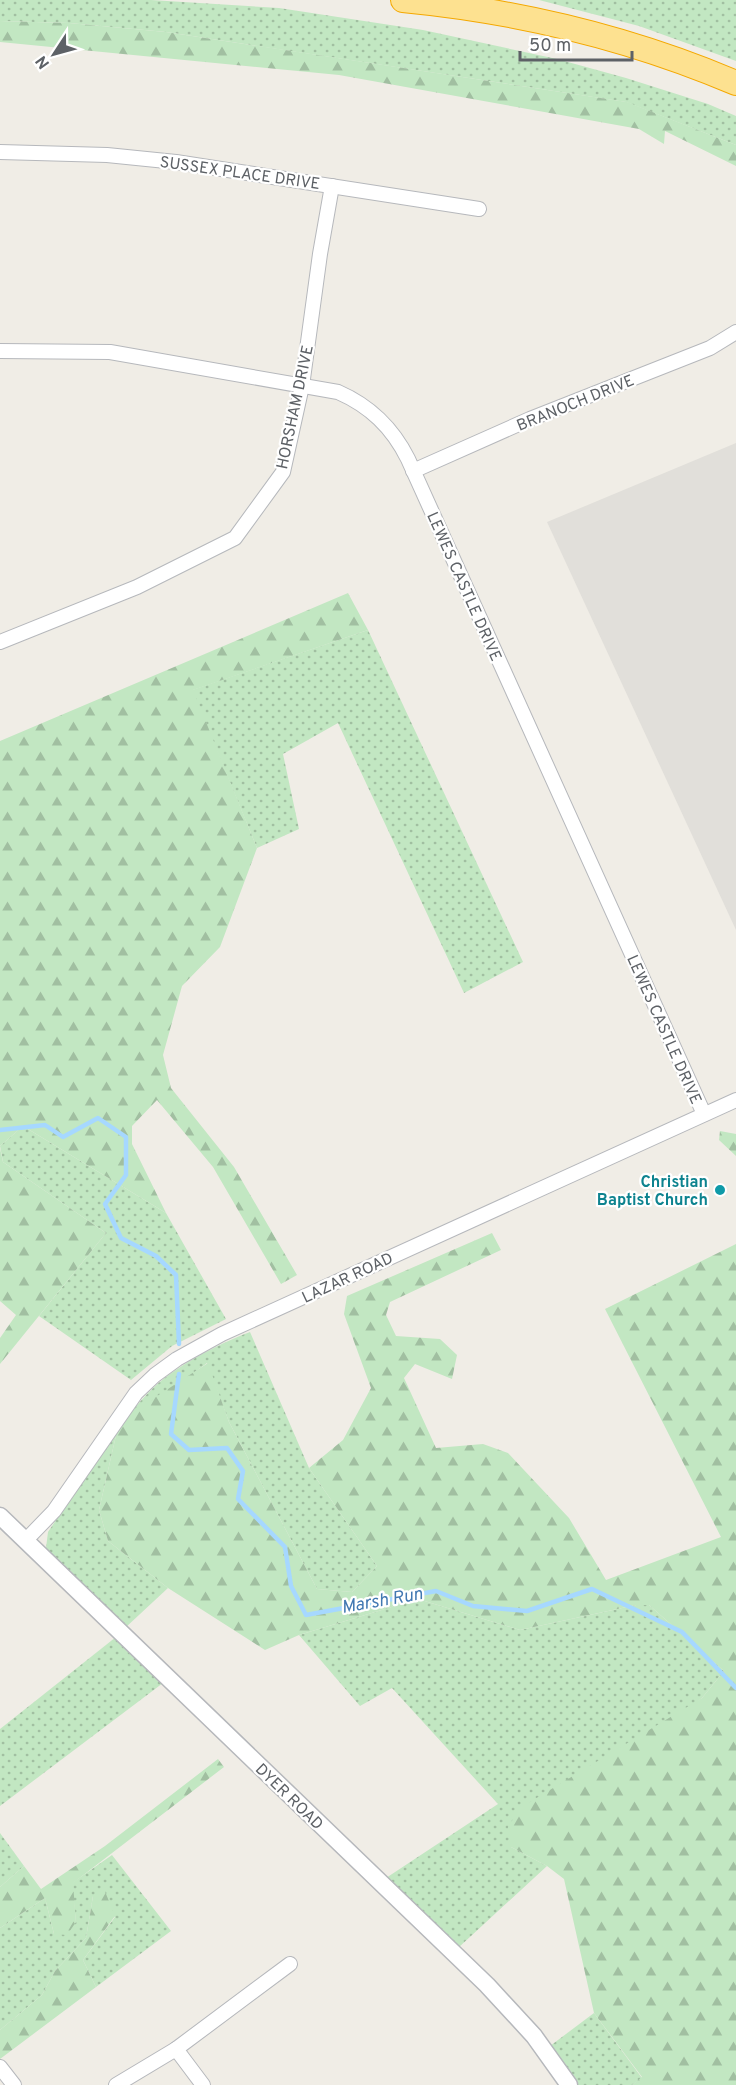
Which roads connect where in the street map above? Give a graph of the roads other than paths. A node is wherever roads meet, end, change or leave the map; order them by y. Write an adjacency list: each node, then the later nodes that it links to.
1 (403, 0): 2 (highway)
2 (736, 83)
3 (0, 152): 4 (street, SUSSEX PLACE DRIVE)
4 (332, 186): 5 (street, SUSSEX PLACE DRIVE); 8 (street, HORSHAM DRIVE)
5 (479, 209)
6 (736, 332): 9 (street, BRANOCH DRIVE)
7 (0, 351): 8 (street, LEWES CASTLE DRIVE)
8 (302, 386): 9 (street, LEWES CASTLE DRIVE); 10 (street, HORSHAM DRIVE)
9 (413, 471): 12 (street, LEWES CASTLE DRIVE)
10 (0, 642)
11 (736, 1100): 12 (street, LAZAR ROAD)
12 (704, 1114): 14 (street, LAZAR ROAD)
13 (0, 1516): 14 (street, DYER ROAD)
14 (26, 1540): 21 (street, DYER ROAD)
15 (290, 1964): 16 (street)
16 (176, 2049): 19 (street); 20 (street)
17 (0, 2067): 18 (street)
18 (14, 2085)
19 (116, 2085)
20 (203, 2085)
21 (569, 2085)

